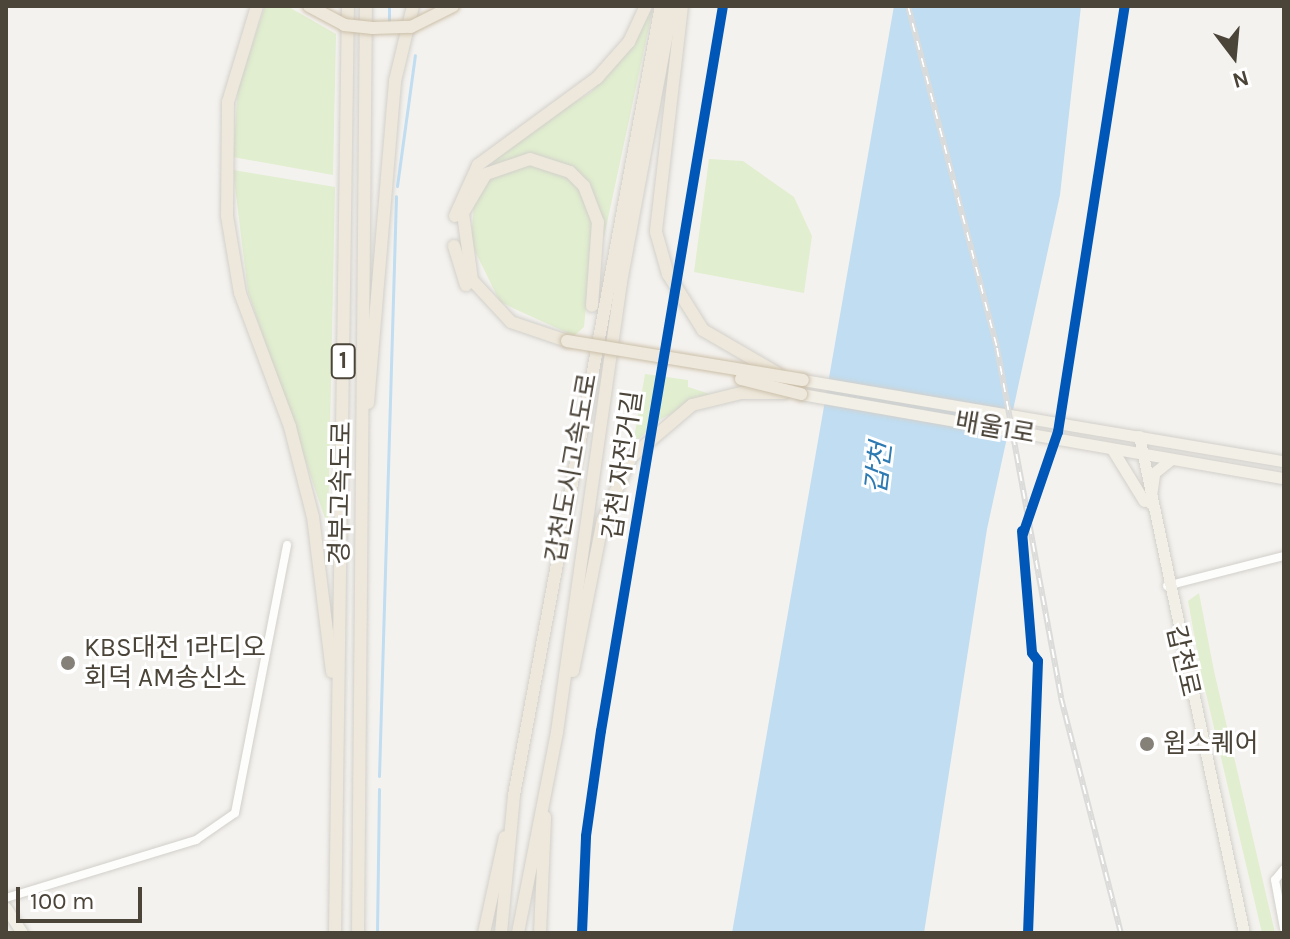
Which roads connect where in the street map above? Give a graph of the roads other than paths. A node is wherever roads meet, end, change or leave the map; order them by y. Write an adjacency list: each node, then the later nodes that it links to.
1 (257, 6): 26 (highway)
2 (309, 6): 6 (highway, bridge)
3 (348, 6): 26 (highway, 경부고속도로 / 1)
4 (366, 6): 21 (highway, 경부고속도로 / 1)
5 (413, 6): 21 (highway)
6 (453, 6)
7 (646, 6): 11 (highway)
8 (661, 6): 15 (highway, 갑천도시고속도로)
9 (672, 6): 27 (highway, 갑천도시고속도로)
10 (682, 6): 12 (highway, bridge)
11 (568, 345): 12 (highway, bridge); 13 (highway, bridge); 15 (highway)
12 (803, 380): 14 (main road, 배울1로)
13 (801, 394): 16 (main road, 배울1로); 27 (highway, bridge)
14 (1139, 436): 17 (main road, 갑천로); 19 (main road, 배울1로)
15 (578, 438): 29 (highway, 갑천도시고속도로)
16 (1112, 449): 17 (main road, 배울1로); 22 (main road)
17 (1137, 453): 18 (main road, 배울1로); 22 (main road, 갑천로)
18 (1171, 459): 20 (main road, 배울1로); 22 (main road)
19 (1284, 461)
20 (1284, 478)
21 (360, 490): 36 (highway, 경부고속도로 / 1)
22 (1149, 508): 25 (main road, 갑천로)
23 (287, 545): 31 (street)
24 (1284, 556): 25 (street)
25 (1166, 586): 41 (main road, 갑천로)
26 (338, 717): 35 (highway, 경부고속도로 / 1)
27 (557, 732): 28 (highway, 갑천도시고속도로)
28 (548, 779): 39 (highway, 갑천도시고속도로); 40 (highway)
29 (514, 795): 37 (highway); 38 (highway, 갑천도시고속도로)
30 (1284, 869): 33 (street)
31 (6, 898)
32 (6, 908): 34 (main road)
33 (1284, 928)
34 (22, 933)
35 (335, 933)
36 (358, 933)
37 (484, 933)
38 (501, 933)
39 (518, 933)
40 (540, 933)
41 (1244, 933)

